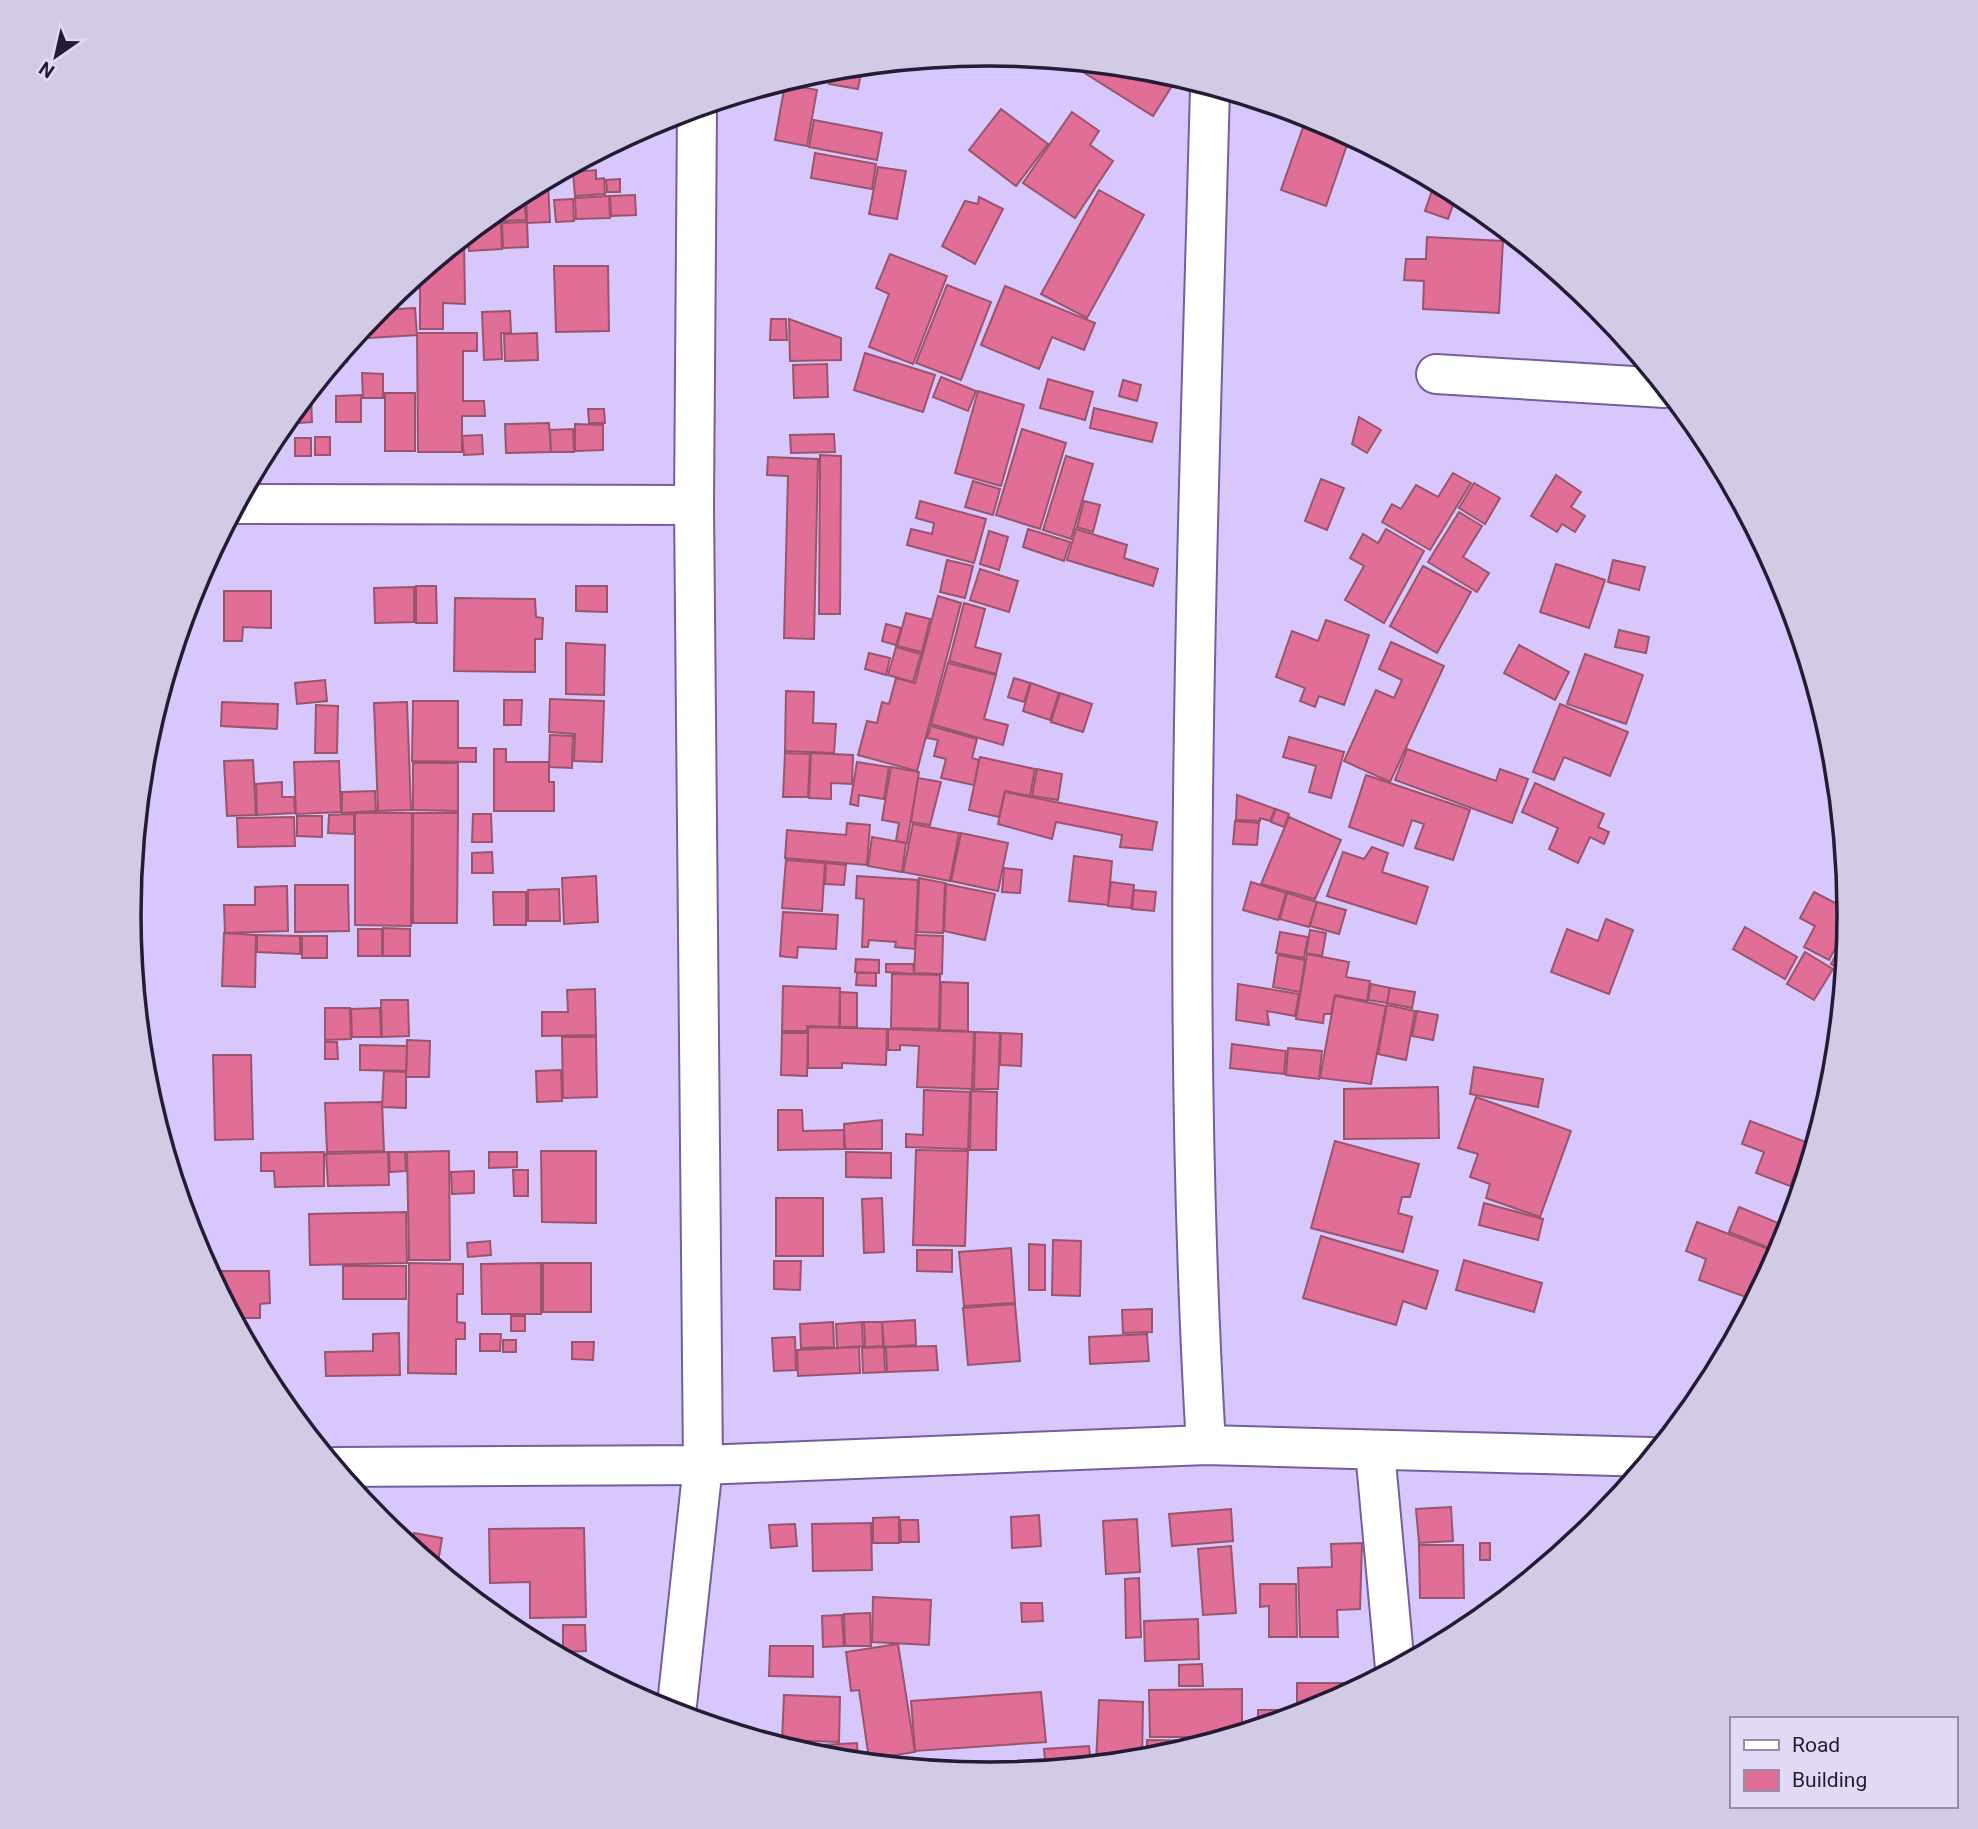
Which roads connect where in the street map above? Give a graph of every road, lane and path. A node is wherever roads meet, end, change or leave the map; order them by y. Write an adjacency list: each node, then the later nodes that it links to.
1 (1210, 96): 7 (street)
2 (697, 119): 6 (street)
3 (1436, 373): 4 (street)
4 (1653, 387)
5 (247, 504): 6 (street)
6 (694, 505): 10 (street)
7 (1206, 1445): 8 (street); 10 (street)
8 (1374, 1451): 9 (street); 12 (street)
9 (1640, 1458)
10 (703, 1465): 11 (street); 13 (street)
11 (345, 1467)
12 (1394, 1659)
13 (677, 1703)

